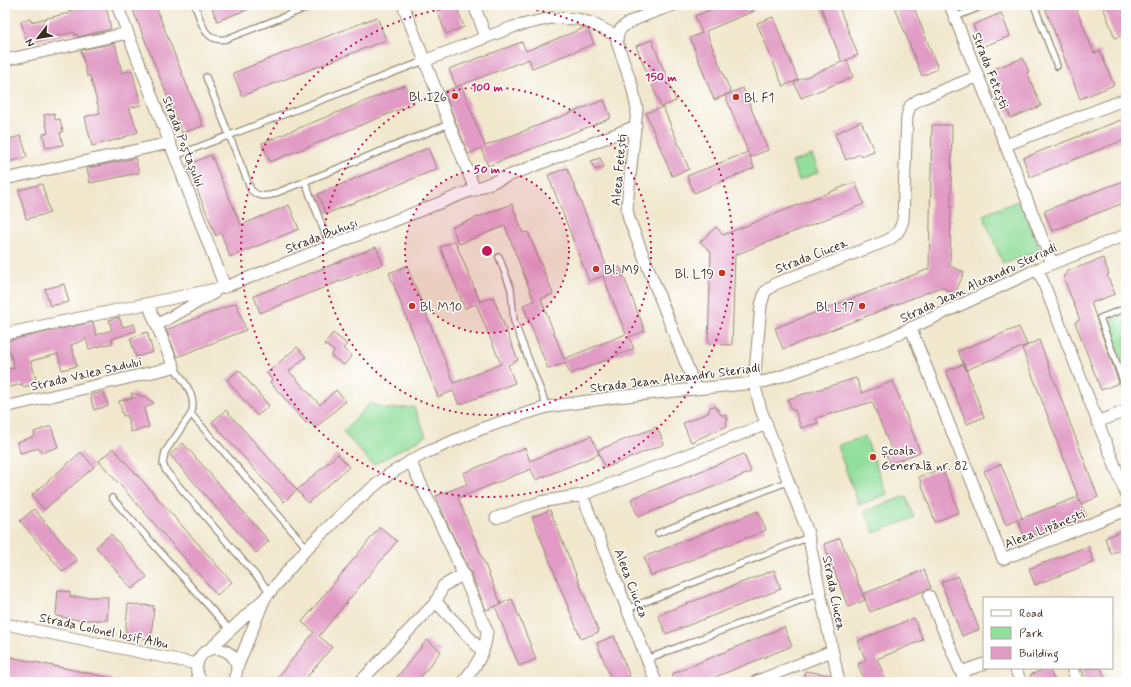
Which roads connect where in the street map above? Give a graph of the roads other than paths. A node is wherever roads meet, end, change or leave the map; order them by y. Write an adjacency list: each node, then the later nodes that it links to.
1 (117, 5): 11 (street, Strada Poștașului)
2 (195, 5): 3 (lane)
3 (314, 5)
4 (403, 5): 15 (street)
5 (474, 5): 13 (street)
6 (674, 5): 12 (street)
7 (950, 5): 10 (street, Strada Fetești)
8 (985, 5): 10 (lane)
9 (1034, 5): 16 (lane)
10 (955, 17): 17 (street, Strada Fetești)
11 (128, 33): 14 (street); 23 (street, Strada Poștașului)
12 (617, 36): 13 (street); 21 (street, Aleea Fetești)
13 (486, 37): 15 (street)
14 (5, 60)
15 (424, 61): 20 (street); 22 (lane)
16 (1057, 66)
17 (978, 76): 24 (street, Strada Fetești); 42 (street, Strada Ciucea)
18 (206, 77): 22 (lane)
19 (1126, 99): 24 (street)
20 (449, 124): 27 (lane); 28 (street)
21 (636, 126): 28 (street, Strada Buhuși); 43 (street, Aleea Fetești)
22 (229, 135): 25 (lane); 27 (lane)
23 (169, 143): 25 (street, Strada Poștașului); 26 (street)
24 (1006, 145): 32 (street, Strada Fetești)
25 (174, 156): 34 (street, Strada Poștașului)
26 (5, 179)
27 (305, 182): 30 (lane)
28 (474, 190): 30 (street, Strada Buhuși)
29 (1126, 235): 32 (street, Strada Jean Alexandru Steriadi)
30 (330, 246): 34 (street, Strada Buhuși)
31 (499, 257): 46 (lane)
32 (1052, 263): 33 (street, Strada Jean Alexandru Steriadi)
33 (1038, 269): 38 (street, Strada Jean Alexandru Steriadi); 49 (street)
34 (225, 287): 35 (street, Strada Buhuși); 37 (street)
35 (148, 304): 37 (street); 39 (street, Strada Buhuși)
36 (1126, 308): 41 (lane)
37 (156, 325): 40 (street)
38 (911, 329): 42 (street, Strada Jean Alexandru Steriadi); 56 (street, Aleea Lipănești)
39 (5, 334)
40 (174, 367): 45 (street, Strada Valea Sadului); 48 (lane)
41 (1125, 380): 44 (lane)
42 (754, 383): 43 (street, Strada Jean Alexandru Steriadi); 50 (street, Strada Ciucea)
43 (696, 389): 46 (street, Strada Jean Alexandru Steriadi)
44 (1126, 389)
45 (5, 407)
46 (547, 407): 51 (street, Strada Jean Alexandru Steriadi)
47 (1126, 411): 49 (street)
48 (191, 414): 60 (lane); 63 (lane)
49 (1097, 422): 53 (street)
50 (767, 424): 52 (street, Strada Ciucea); 54 (street)
51 (410, 461): 60 (street, Strada Jean Alexandru Steriadi); 61 (street)
52 (788, 481): 58 (lane); 59 (street, Strada Ciucea)
53 (1126, 494)
54 (582, 495): 57 (street); 66 (street, Aleea Ciucea)
55 (112, 498): 68 (lane)
56 (1126, 510)
57 (496, 518)
58 (658, 533)
59 (809, 537): 62 (street, Strada Ciucea); 66 (lane)
60 (307, 548): 63 (street, Strada Jean Alexandru Steriadi)
61 (464, 574): 65 (street); 71 (street)
62 (820, 593): 70 (street, Strada Ciucea); 72 (lane)
63 (268, 595): 68 (street, Strada Jean Alexandru Steriadi); 75 (street, Strada Jean Alexandru Steriadi)
64 (929, 596): 78 (street)
65 (436, 602): 71 (street); 81 (street)
66 (627, 609): 72 (street, Aleea Ciucea)
67 (5, 624): 73 (street, Strada Colonel Iosif Albu)
68 (230, 630): 69 (street, Strada Jean Alexandru Steriadi)
69 (209, 650): 73 (street, Strada Jean Alexandru Steriadi); 75 (street)
70 (832, 651): 84 (street); 85 (street, Strada Ciucea)
71 (483, 652): 82 (street)
72 (647, 659): 83 (street, Aleea Ciucea)
73 (197, 664): 79 (street)
74 (983, 665): 78 (street)
75 (237, 668): 80 (street, Strada Jean Alexandru Steriadi)
76 (1016, 669): 86 (street)
77 (1072, 669): 87 (street)
78 (963, 677)
79 (202, 682)
80 (232, 682)
81 (360, 682)
82 (463, 682)
83 (656, 682)
84 (755, 682)
85 (839, 682)
86 (1021, 682)
87 (1078, 682)

